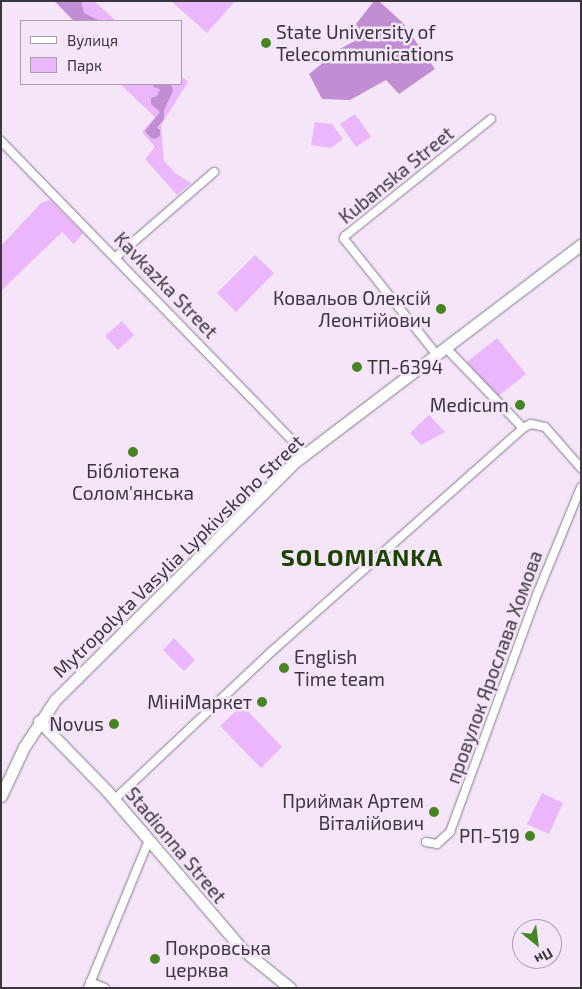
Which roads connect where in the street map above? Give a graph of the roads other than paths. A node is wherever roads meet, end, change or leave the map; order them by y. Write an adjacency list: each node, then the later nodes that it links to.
1 (491, 119): 6 (street, Kubanska Street)
2 (1, 142): 5 (street, Kavkazka Street)
3 (214, 172): 5 (street)
4 (581, 245): 6 (main road, Mytropolyta Vasylia Lypkivskoho Street)
5 (116, 258): 8 (street, Kavkazka Street)
6 (442, 352): 7 (street); 8 (main road, Mytropolyta Vasylia Lypkivskoho Street)
7 (523, 428): 9 (street); 13 (street)
8 (305, 454): 11 (main road, Mytropolyta Vasylia Lypkivskoho Street)
9 (581, 468)
10 (581, 487): 15 (street, провулок Ярослава Хомова)
11 (39, 722): 12 (main road, Mytropolyta Vasylia Lypkivskoho Street); 13 (main road, Stadionna Street)
12 (1, 796)
13 (115, 799): 14 (main road, Stadionna Street)
14 (149, 840): 16 (street); 18 (main road, Stadionna Street)
15 (426, 842)
16 (89, 985): 17 (street)
17 (105, 988)
18 (290, 988)

